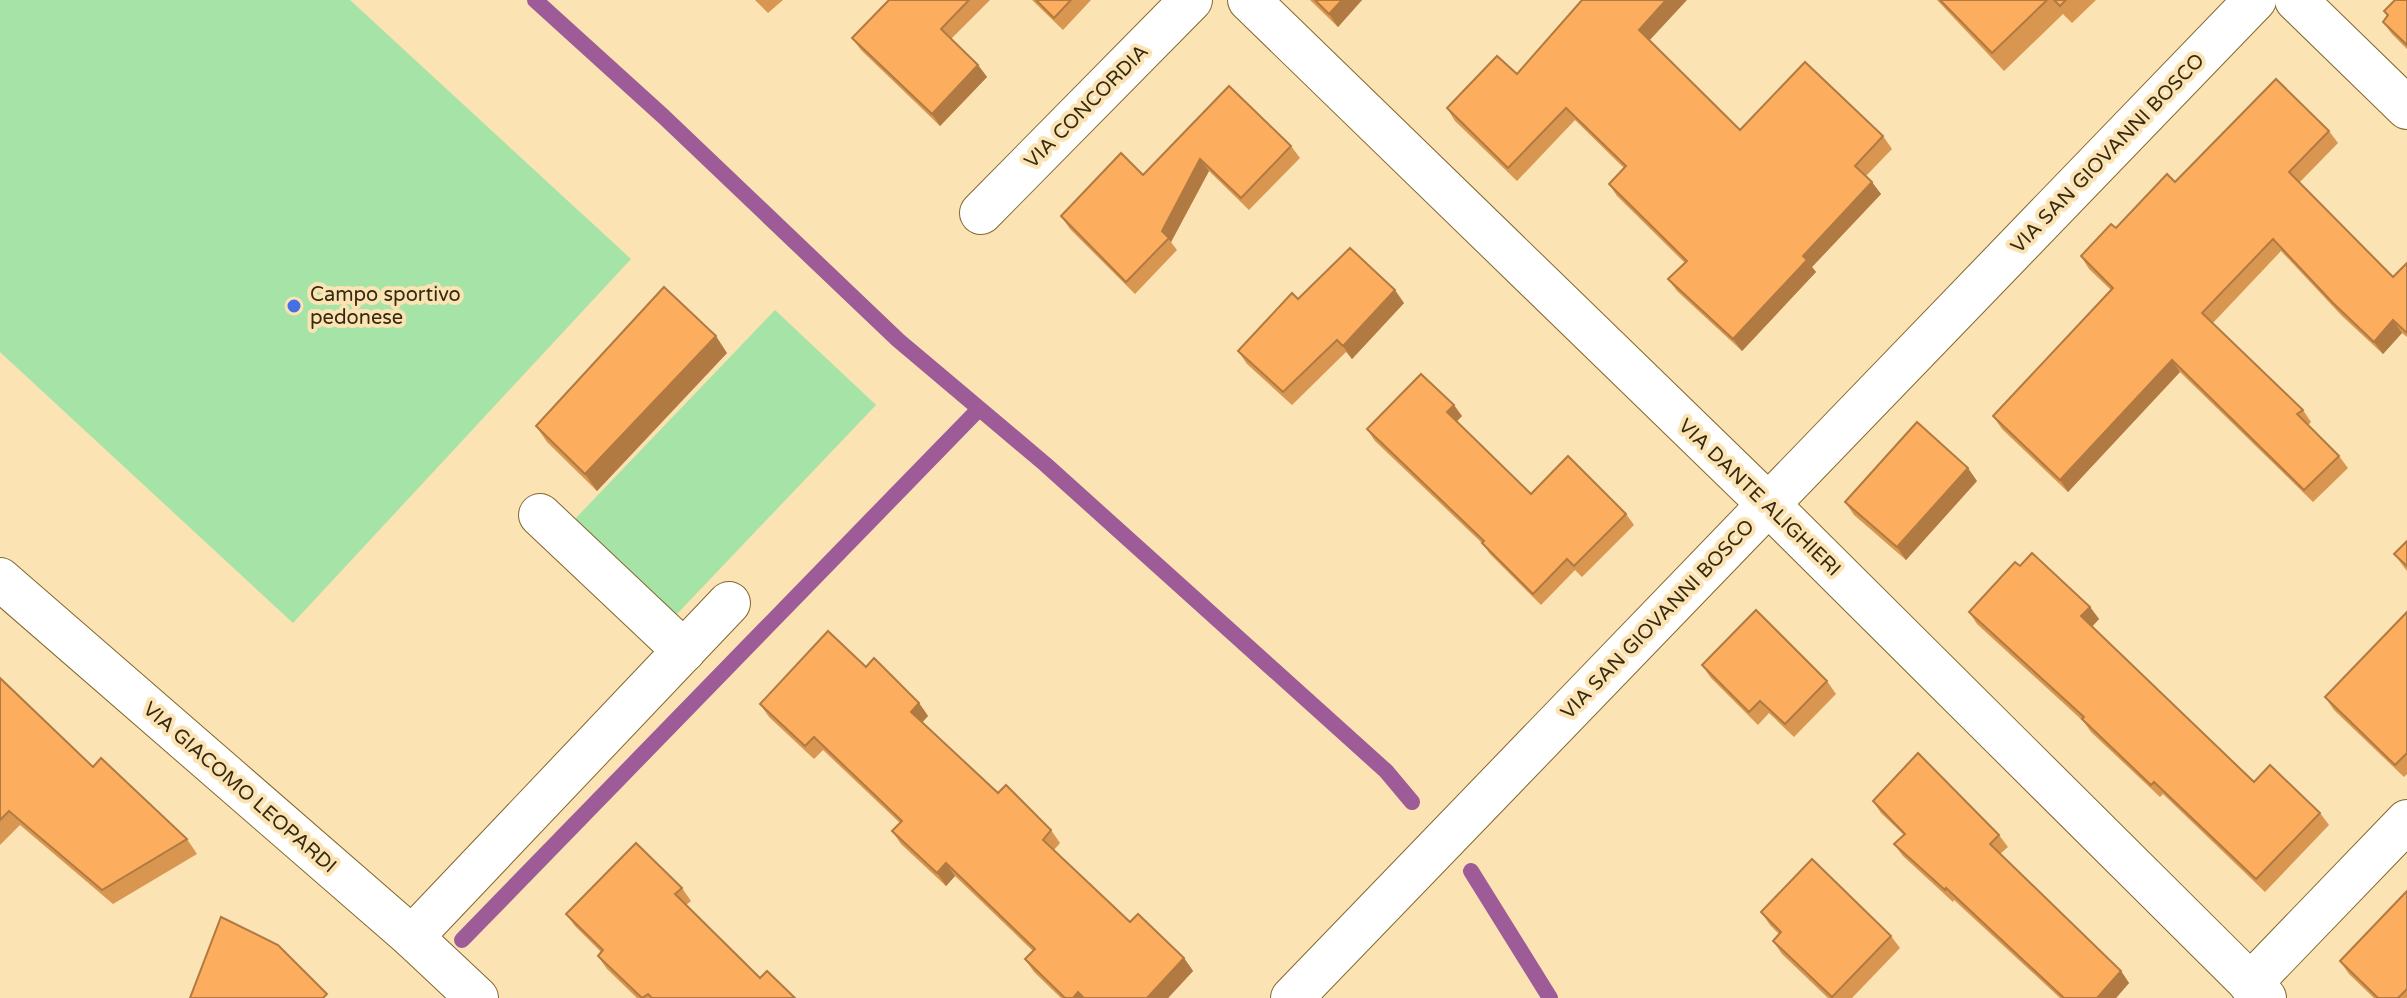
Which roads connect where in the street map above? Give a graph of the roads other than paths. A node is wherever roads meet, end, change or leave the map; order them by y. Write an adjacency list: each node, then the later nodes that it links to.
1 (1191, 0): 6 (street, VIA CONCORDIA)
2 (1249, 0): 7 (street, VIA DANTE ALIGHIERI)
3 (2255, 0): 7 (street, VIA SAN GIOVANNI BOSCO)
4 (2296, 0): 5 (street)
5 (2407, 108)
6 (981, 213)
7 (1768, 504): 14 (street, VIA DANTE ALIGHIERI); 16 (street, VIA SAN GIOVANNI BOSCO)
8 (540, 515): 11 (street)
9 (0, 579): 13 (street, VIA GIACOMO LEOPARDI)
10 (729, 603): 11 (street)
11 (684, 651): 13 (street)
12 (2407, 821): 14 (street)
13 (412, 937): 15 (street, VIA GIACOMO LEOPARDI)
14 (2258, 991)
15 (477, 998)
16 (1292, 998)

